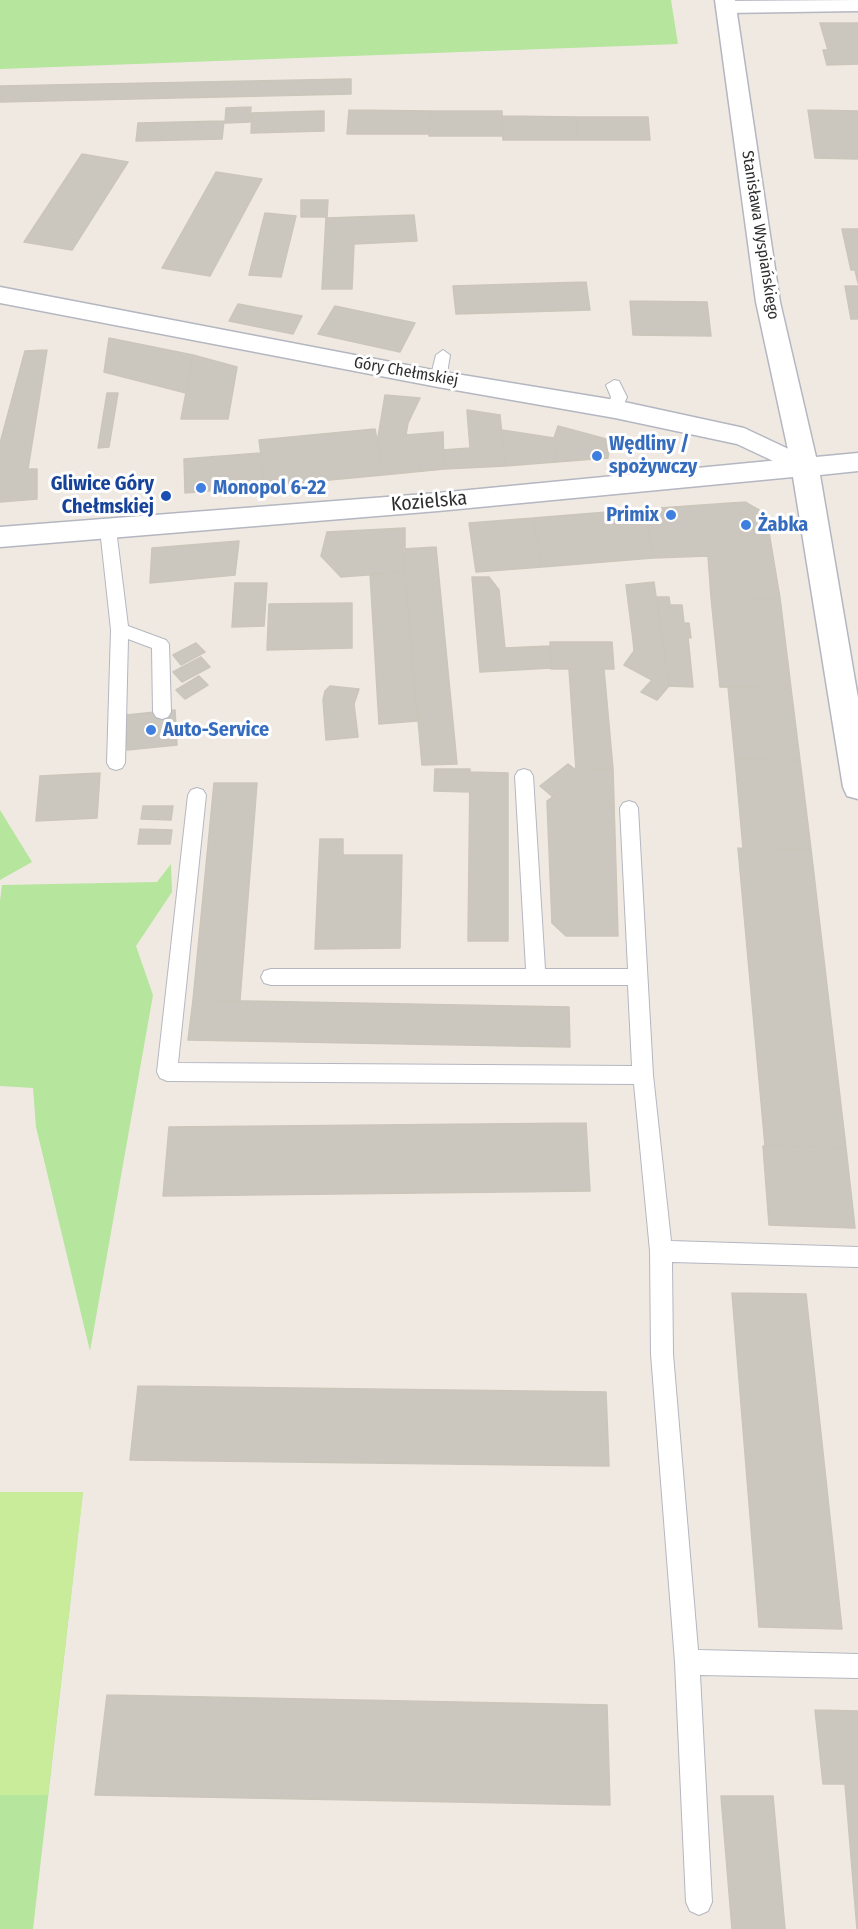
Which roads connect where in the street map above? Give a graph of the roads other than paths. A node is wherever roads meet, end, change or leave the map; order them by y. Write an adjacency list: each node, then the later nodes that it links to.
1 (725, 3): 2 (street); 5 (street, Stanisława Wyspiańskiego)
2 (858, 5)
3 (0, 295): 5 (street, Góry Chełmskiej)
4 (858, 462): 5 (street, Kozielska)
5 (805, 467): 6 (street, Kozielska); 12 (street, Stanisława Wyspiańskiego)
6 (108, 528): 7 (street, Kozielska); 8 (lane)
7 (0, 537)
8 (120, 630): 9 (lane); 10 (lane)
9 (162, 712)
10 (116, 763)
11 (524, 776): 17 (lane)
12 (858, 787)
13 (197, 795): 18 (lane)
14 (629, 808): 16 (lane)
15 (270, 977): 17 (lane)
16 (637, 977): 17 (lane); 18 (lane)
17 (536, 978)
18 (643, 1075): 19 (lane)
19 (661, 1251): 20 (lane); 21 (lane)
20 (858, 1257)
21 (687, 1662): 22 (lane); 23 (lane)
22 (858, 1665)
23 (699, 1902)

